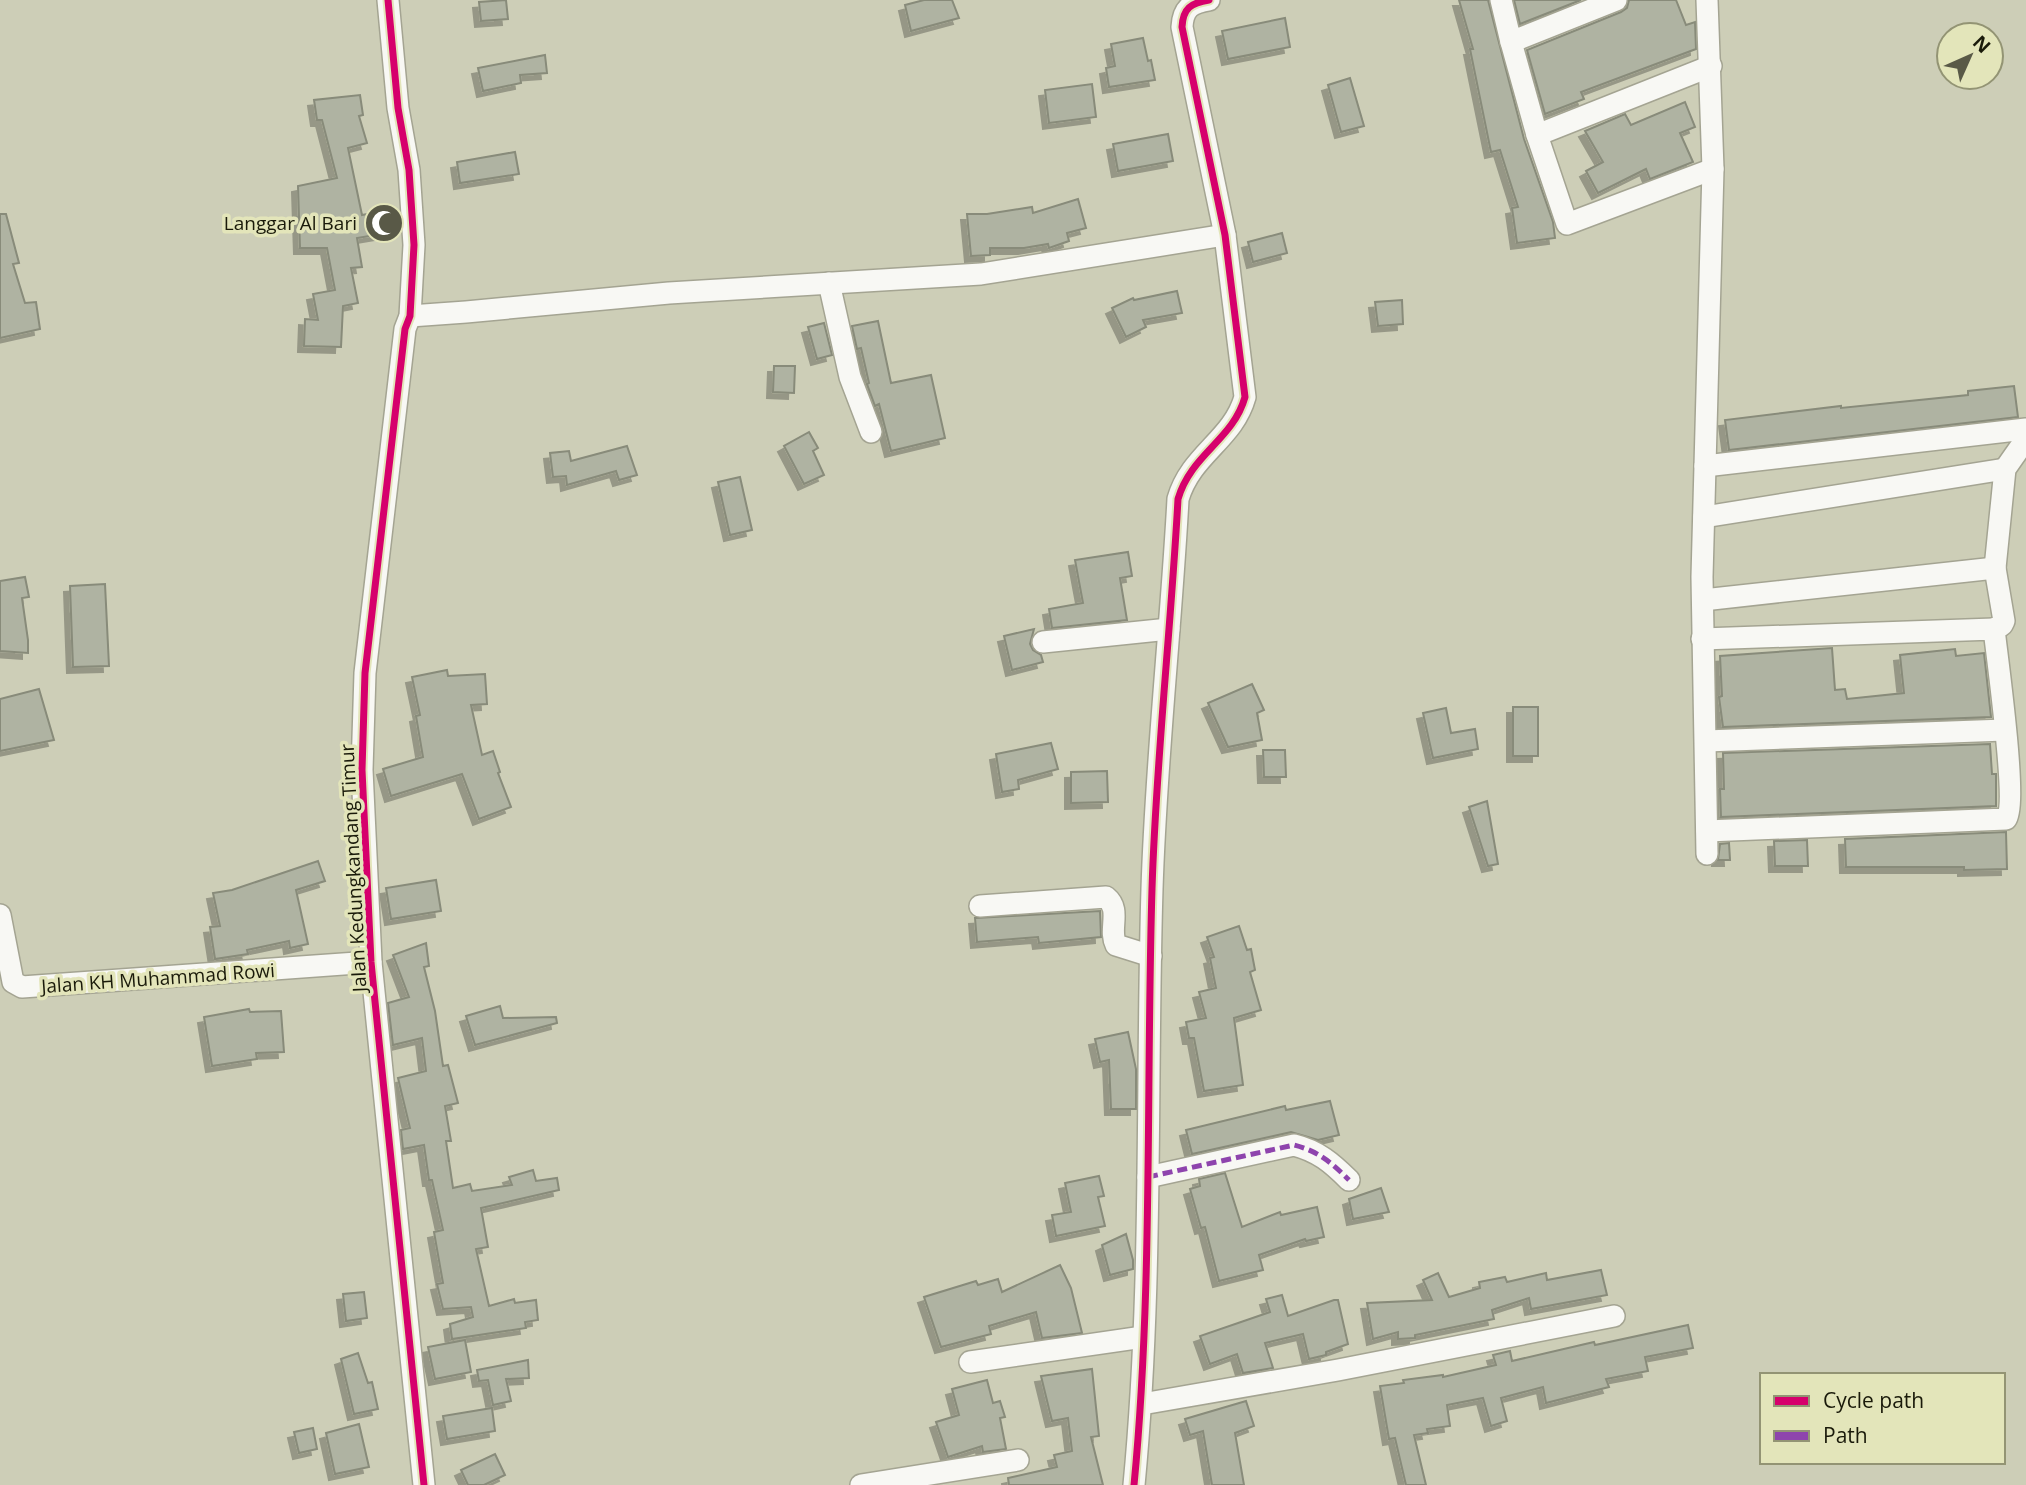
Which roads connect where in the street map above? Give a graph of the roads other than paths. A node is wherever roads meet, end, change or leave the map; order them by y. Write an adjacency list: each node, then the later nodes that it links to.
1 (388, 0): 13 (street, Jalan Kedungkandang Timur)
2 (1209, 0): 6 (street)
3 (1501, 0): 7 (street)
4 (1616, 0): 7 (street)
5 (1707, 0): 8 (street)
6 (1184, 5): 11 (street)
7 (1511, 42): 9 (street)
8 (1711, 66): 9 (street); 10 (street)
9 (1537, 135): 10 (street)
10 (1713, 169): 17 (street)
11 (1225, 235): 12 (street); 22 (street)
12 (829, 283): 13 (street); 15 (street)
13 (410, 316): 33 (street, Jalan Kedungkandang Timur)
14 (2026, 429): 17 (street)
15 (871, 432)
16 (2026, 439): 18 (street)
17 (1705, 466): 19 (street)
18 (2005, 469): 19 (street); 20 (street)
19 (1704, 517): 21 (street)
20 (1995, 568): 21 (street); 23 (street)
21 (1703, 600): 24 (street)
22 (1169, 629): 25 (street); 32 (street)
23 (1994, 629): 24 (street); 26 (street)
24 (1702, 639): 27 (street)
25 (1043, 642)
26 (2005, 730): 27 (street); 28 (street)
27 (1706, 741): 28 (street)
28 (1707, 831): 29 (street)
29 (1707, 854)
30 (980, 906): 32 (street)
31 (0, 915): 33 (street, Jalan KH Muhammad Rowi)
32 (1151, 956): 34 (street)
33 (371, 962): 41 (street, Jalan Kedungkandang Timur)
34 (1148, 1177): 35 (street); 37 (street)
35 (1349, 1180)
36 (1614, 1316): 39 (street)
37 (1143, 1337): 38 (street); 39 (street)
38 (970, 1362)
39 (1142, 1404): 43 (street)
40 (1018, 1460): 42 (street)
41 (424, 1485)
42 (861, 1485)
43 (1133, 1485)

